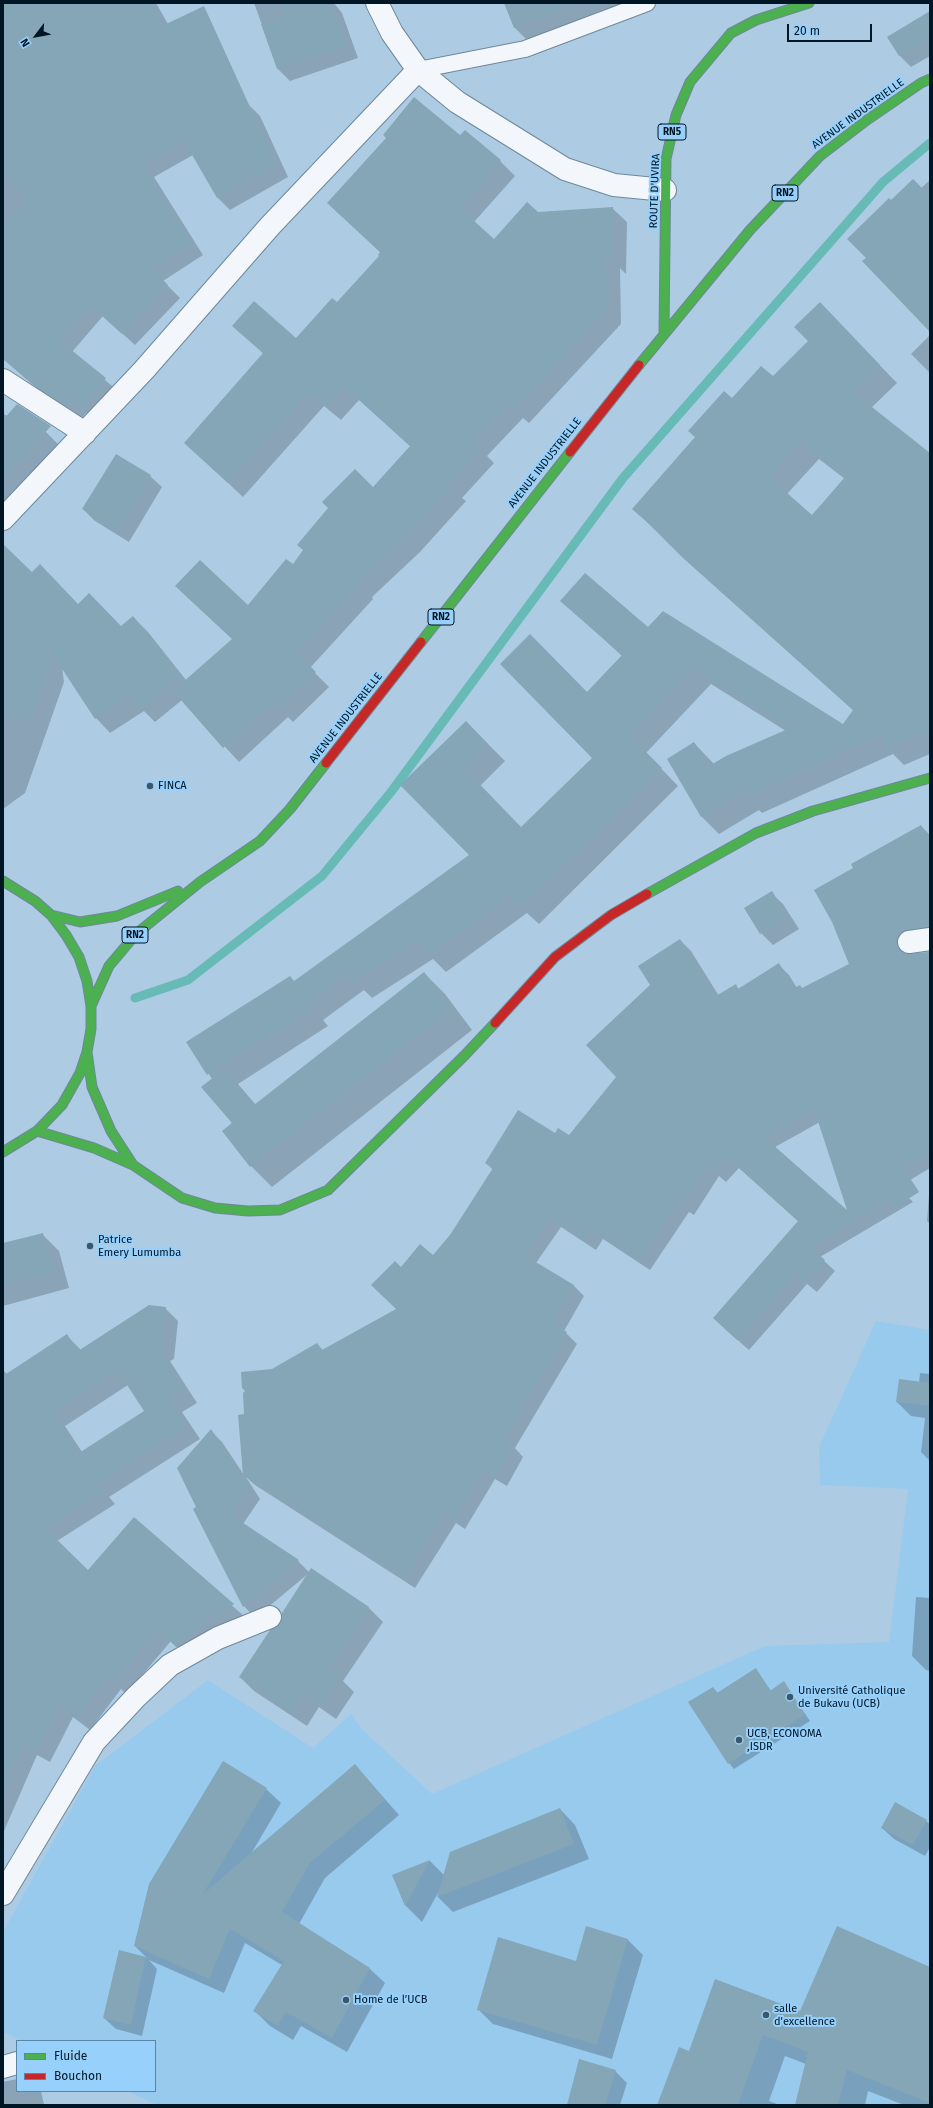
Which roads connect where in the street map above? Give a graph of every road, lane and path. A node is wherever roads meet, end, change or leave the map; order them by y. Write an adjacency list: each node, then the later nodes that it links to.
1 (377, 3): 4 (street)
2 (647, 3): 4 (lane)
3 (809, 3): 6 (main road, ROUTE D'UVIRA / RN5)
4 (418, 70): 6 (street); 9 (street)
5 (930, 80): 7 (main road, AVENUE INDUSTRIELLE / RN2)
6 (665, 190): 7 (main road, ROUTE D'UVIRA / RN5)
7 (664, 332): 13 (main road, AVENUE INDUSTRIELLE / RN2)
8 (3, 380): 9 (street)
9 (85, 433): 10 (street)
10 (3, 519)
11 (930, 778): 21 (main road)
12 (3, 881): 14 (main road)
13 (200, 882): 14 (main road, AVENUE INDUSTRIELLE / RN2); 17 (main road, AVENUE INDUSTRIELLE / RN2)
14 (51, 915): 17 (main road)
15 (930, 939): 16 (street)
16 (909, 942)
17 (91, 1006): 18 (main road)
18 (87, 1052): 19 (main road); 21 (main road)
19 (37, 1131): 20 (main road); 21 (main road)
20 (4, 1152)
21 (133, 1165)
22 (270, 1617): 23 (street)
23 (3, 1894)
24 (16, 2063): 25 (street)
25 (3, 2067)

